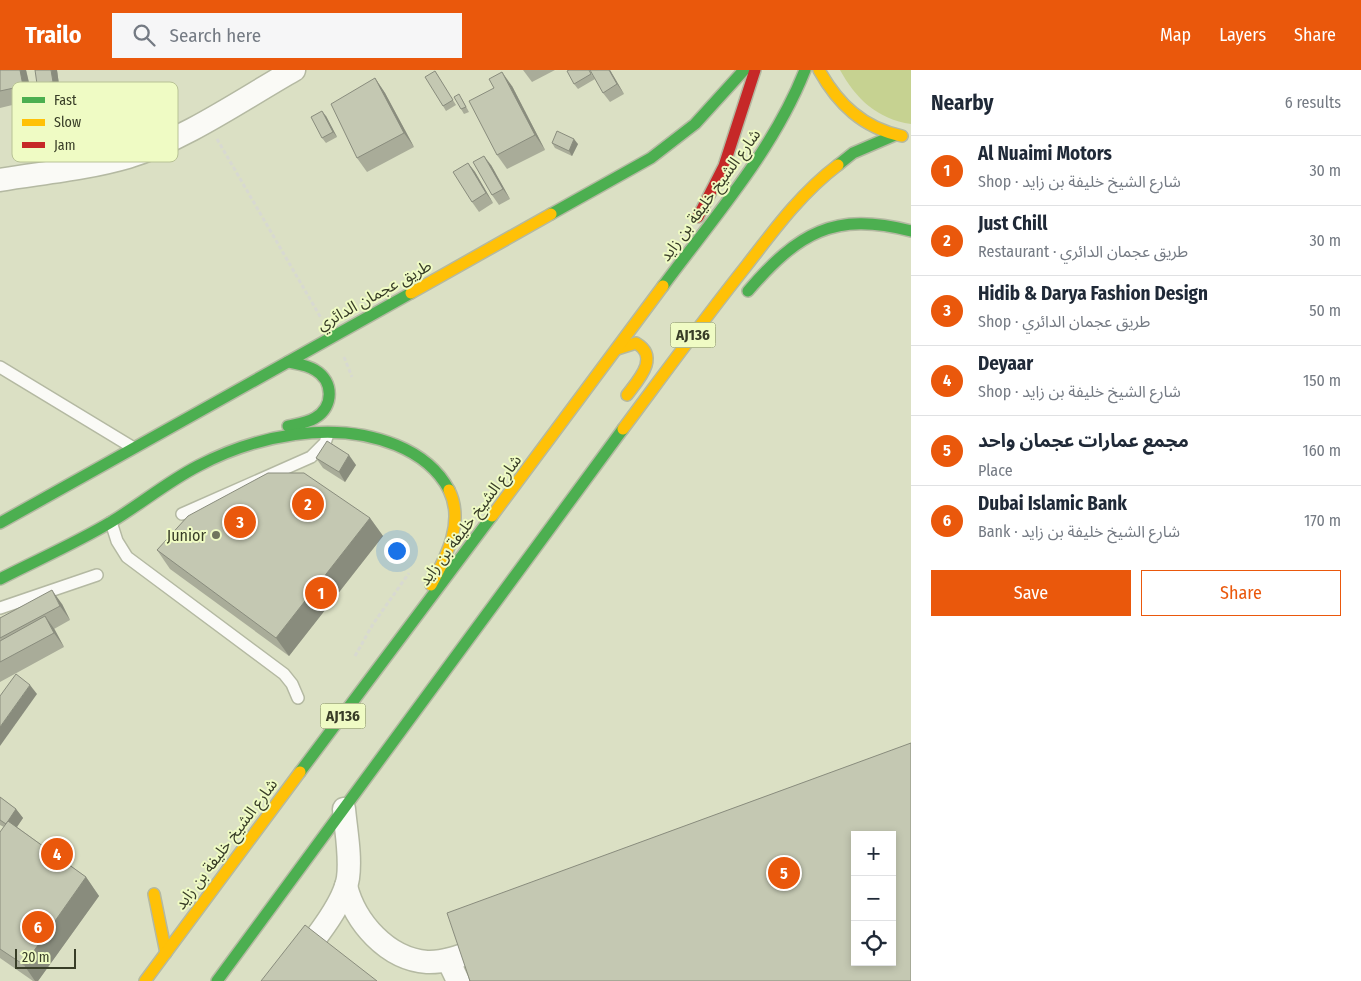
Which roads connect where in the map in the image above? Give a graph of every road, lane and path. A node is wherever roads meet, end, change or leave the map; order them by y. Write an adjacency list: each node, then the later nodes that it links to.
1 (294, 70): 6 (street)
2 (744, 70): 16 (main road, طريق عجمان الدائري)
3 (755, 70): 12 (main road)
4 (805, 70): 17 (main road, شارع الشيخ خليفة بن زايد / AJ136)
5 (819, 70): 7 (main road)
6 (206, 120): 8 (street); 16 (path)
7 (895, 135): 9 (main road); 31 (main road, AJ136)
8 (178, 137)
9 (911, 137)
10 (100, 162): 11 (street)
11 (0, 180)
12 (694, 224)
13 (911, 231): 15 (main road)
14 (680, 244): 24 (main road)
15 (743, 299)
16 (332, 337): 18 (main road, طريق عجمان الدائري); 20 (path)
17 (617, 349): 21 (main road); 24 (main road, شارع الشيخ خليفة بن زايد / AJ136)
18 (288, 362): 23 (main road, طريق عجمان الدائري); 25 (main road)
19 (0, 367): 23 (lane)
20 (353, 382)
21 (618, 408)
22 (328, 432): 25 (main road); 26 (lane); 35 (main road)
23 (134, 448): 28 (main road, طريق عجمان الدائري)
24 (541, 453): 35 (main road, شارع الشيخ خليفة بن زايد / AJ136)
25 (190, 471): 27 (main road)
26 (182, 514)
27 (111, 522): 33 (main road); 36 (lane)
28 (0, 523)
29 (539, 524): 31 (main road)
30 (562, 533): 31 (main road)
31 (522, 568): 37 (main road, AJ136)
32 (97, 575): 34 (lane)
33 (0, 579)
34 (0, 608)
35 (407, 630): 43 (main road, شارع الشيخ خليفة بن زايد / AJ136)
36 (298, 698)
37 (344, 809): 38 (street); 46 (main road, AJ136)
38 (346, 886): 40 (street); 41 (street)
39 (154, 894): 43 (main road)
40 (368, 930): 41 (street); 44 (street)
41 (317, 932): 47 (street)
42 (513, 936): 44 (street)
43 (166, 953): 45 (main road, شارع الشيخ خليفة بن زايد / AJ136)
44 (448, 960): 48 (street)
45 (146, 981)
46 (217, 981)
47 (283, 981)
48 (458, 981)

